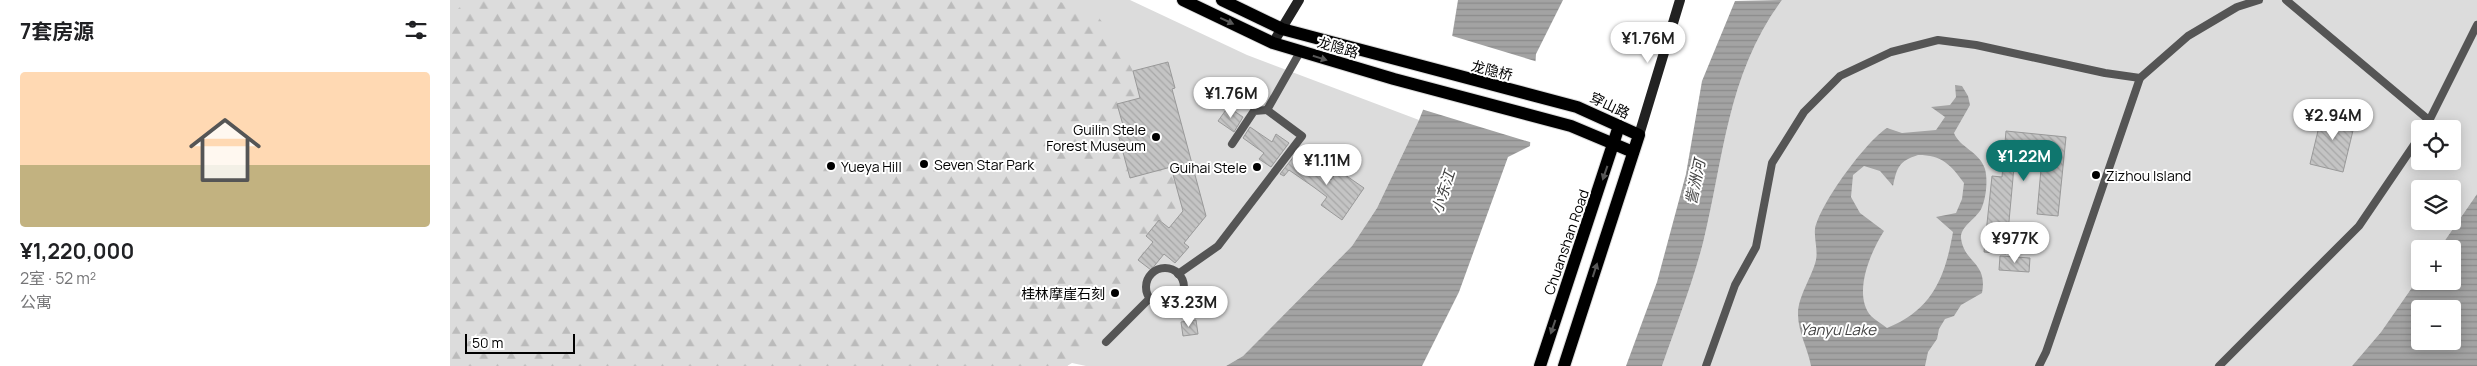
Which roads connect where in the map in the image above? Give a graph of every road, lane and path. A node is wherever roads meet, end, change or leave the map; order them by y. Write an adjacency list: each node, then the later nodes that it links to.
1 (1182, 0): 9 (main road, 龙隐路, one-way to 9)
2 (1222, 0): 8 (main road, 龙隐路)
3 (1299, 0): 8 (main road)
4 (1680, 0): 17 (main road, 穿山路)
5 (2259, 0): 12 (lane)
6 (2286, 0): 15 (lane)
7 (2477, 25): 15 (lane)
8 (1282, 29): 9 (main road); 11 (main road, 龙隐路)
9 (1273, 43): 10 (main road, 龙隐路)
10 (1300, 52): 14 (lane); 19 (main road, 龙隐路, one-way to 19)
11 (1400, 62): 13 (main road, 龙隐桥)
12 (2140, 78): 27 (lane); 28 (lane)
13 (1577, 106): 16 (main road, 穿山路)
14 (1267, 110): 18 (lane); 22 (lane)
15 (2430, 120)
16 (1619, 126): 17 (main road, 穿山路); 19 (main road, Chuanshan Road)
17 (1639, 135): 21 (main road)
18 (1232, 144)
19 (1614, 145): 21 (main road); 25 (main road, Chuanshan Road, one-way to 25)
20 (2411, 150): 29 (lane)
21 (1633, 152): 26 (main road, one-way to 21)
22 (1178, 274): 23 (lane); 23 (lane)
23 (1149, 298): 24 (lane)
24 (1106, 342)
25 (1540, 366)
26 (1564, 366)
27 (1706, 366)
28 (2039, 366)
29 (2219, 366)

